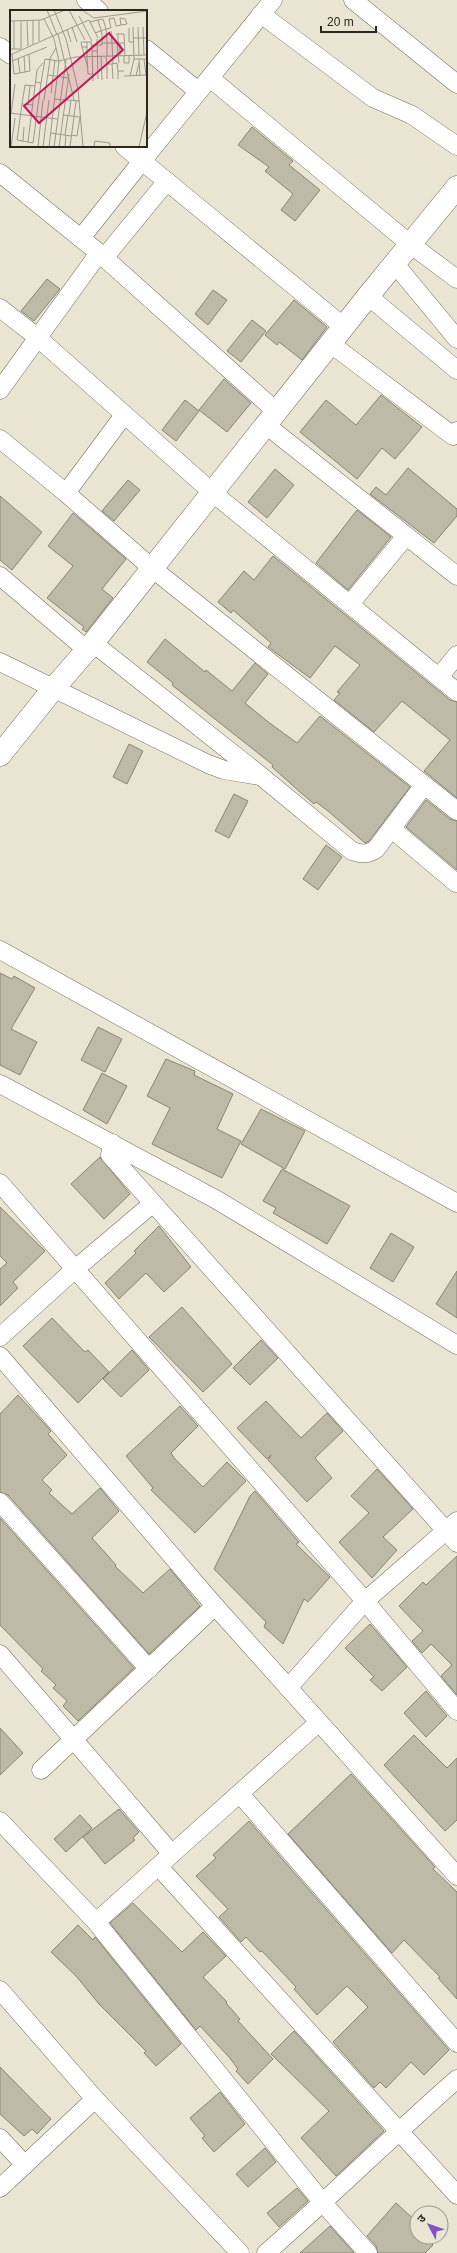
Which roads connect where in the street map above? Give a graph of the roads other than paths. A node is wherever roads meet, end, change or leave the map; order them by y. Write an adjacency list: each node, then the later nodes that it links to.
1 (86, 0): 4 (street)
2 (273, 0): 5 (street)
3 (353, 0): 10 (street)
4 (98, 10)
5 (261, 14): 9 (street); 12 (street)
6 (0, 47): 8 (street)
7 (147, 50): 11 (street)
8 (10, 55)
9 (210, 78): 11 (street); 19 (street)
10 (457, 84)
11 (198, 91): 14 (street)
12 (457, 146)
13 (125, 147): 14 (street)
14 (142, 161): 16 (street); 18 (street)
15 (0, 173): 18 (street)
16 (167, 181): 20 (street); 25 (street)
17 (457, 187): 19 (street)
18 (81, 238): 20 (street)
19 (410, 244): 21 (street); 22 (street)
20 (101, 256): 26 (street); 32 (street)
21 (395, 264): 23 (street); 27 (street)
22 (457, 280)
23 (368, 296): 25 (street); 29 (street)
24 (0, 308): 26 (street)
25 (344, 327): 28 (street)
26 (37, 337): 30 (street); 31 (street)
27 (457, 339)
28 (331, 344): 32 (street); 33 (street)
29 (457, 370)
30 (0, 390)
31 (124, 415): 35 (street); 36 (street)
32 (271, 419): 36 (street); 37 (street)
33 (456, 435)
34 (0, 438): 35 (street)
35 (66, 493): 38 (street)
36 (213, 493): 38 (street); 41 (street)
37 (406, 536): 40 (street); 41 (street)
38 (153, 569): 42 (street); 50 (street)
39 (0, 576): 42 (street)
40 (457, 576)
41 (350, 604): 45 (street)
42 (90, 646): 46 (street); 49 (street)
43 (457, 655): 45 (street)
44 (0, 662): 46 (street)
45 (439, 677): 47 (street)
46 (53, 689): 48 (street); 49 (street)
47 (457, 692)
48 (0, 755)
49 (261, 776): 52 (street)
50 (424, 785): 51 (street); 52 (street)
51 (457, 811)
52 (392, 829): 53 (street)
53 (456, 883)
54 (0, 950): 58 (street)
55 (0, 1084): 56 (street)
56 (112, 1143): 59 (street); 62 (street)
57 (0, 1183): 60 (street)
58 (457, 1203)
59 (152, 1204): 60 (street); 65 (street)
60 (74, 1270): 61 (street); 66 (street)
61 (0, 1337)
62 (457, 1345)
63 (0, 1356): 67 (street)
64 (0, 1502): 69 (street)
65 (453, 1532): 66 (street)
66 (365, 1601): 70 (street); 71 (street)
67 (215, 1606): 69 (street); 70 (street)
68 (0, 1654): 73 (street)
69 (149, 1669): 73 (street)
70 (288, 1688): 72 (street)
71 (457, 1711)
72 (318, 1723): 75 (street); 79 (street)
73 (74, 1739): 74 (street); 77 (street)
74 (41, 1770)
75 (240, 1794): 77 (street); 82 (street)
76 (0, 1821): 80 (street)
77 (172, 1854): 78 (street)
78 (159, 1867): 80 (street); 85 (street)
79 (457, 1876)
80 (96, 1922): 90 (street)
81 (0, 1990): 84 (street)
82 (457, 2043)
83 (457, 2079): 85 (street)
84 (95, 2099): 87 (street); 91 (street)
85 (399, 2130): 89 (street); 90 (street)
86 (0, 2138): 87 (street)
87 (25, 2165): 88 (street)
88 (0, 2188)
89 (457, 2195)
90 (323, 2203): 92 (street); 93 (street)
91 (240, 2253)
92 (266, 2253)
93 (368, 2253)

